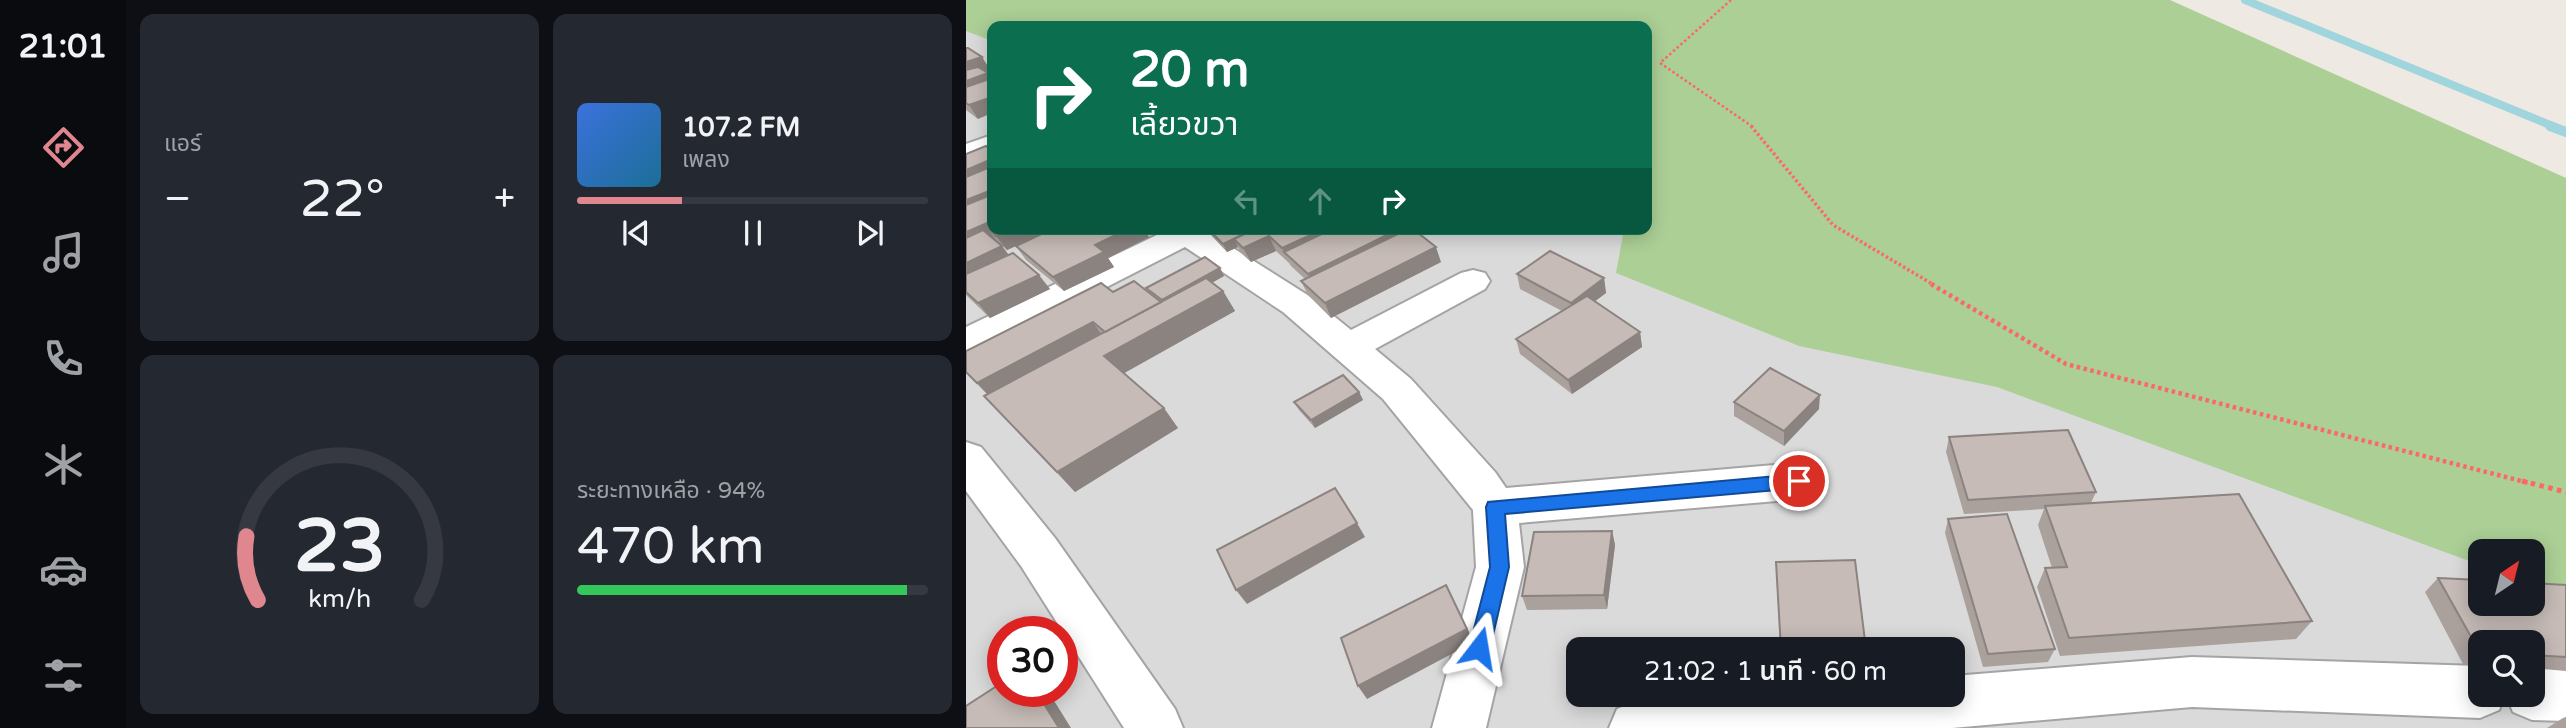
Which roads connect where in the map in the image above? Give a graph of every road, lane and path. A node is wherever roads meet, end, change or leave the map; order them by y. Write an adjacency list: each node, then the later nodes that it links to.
1 (1731, 0): 11 (path)
2 (987, 146): 3 (street)
3 (966, 154)
4 (1176, 235): 7 (street)
5 (1190, 235): 8 (street)
6 (1473, 281): 8 (street)
7 (966, 343)
8 (1346, 348): 12 (street)
9 (966, 458): 16 (street)
10 (1799, 481): 12 (street)
11 (2566, 492)
12 (1495, 507): 17 (street)
13 (2468, 692): 18 (street)
14 (2545, 694): 15 (street)
15 (2566, 695)
16 (1156, 728)
17 (1459, 728)
18 (1636, 728)

